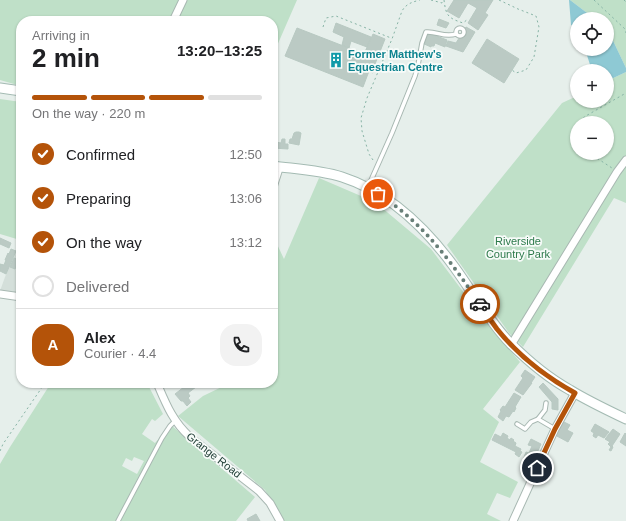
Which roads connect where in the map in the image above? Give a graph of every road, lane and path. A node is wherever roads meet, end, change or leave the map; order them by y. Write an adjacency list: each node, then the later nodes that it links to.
1 (183, 0): 9 (street)
2 (420, 0): 14 (path)
3 (431, 0): 4 (path)
4 (444, 0): 10 (path)
5 (499, 0): 15 (path)
6 (594, 0): 12 (path)
7 (624, 0): 8 (path)
8 (626, 2)
9 (175, 16)
10 (468, 19)
11 (323, 27): 14 (path)
12 (626, 33)
13 (456, 34): 22 (lane)
14 (392, 39): 22 (path)
15 (512, 70)
16 (0, 88): 17 (main road)
17 (16, 91)
18 (626, 93): 19 (path)
19 (586, 116)
20 (599, 160): 24 (path)
21 (626, 160): 24 (street)
22 (378, 164): 25 (lane)
23 (278, 166): 25 (main road)
24 (617, 172): 28 (street)
25 (368, 188): 28 (main road)
26 (0, 294): 27 (street)
27 (16, 296)
28 (511, 344): 31 (main road)
29 (42, 388): 38 (path)
30 (159, 388): 35 (street, Grange Road)
31 (575, 393): 34 (main road); 37 (street)
32 (546, 403): 33 (lane)
33 (538, 419): 36 (lane); 37 (lane)
34 (626, 419)
35 (175, 421): 39 (lane); 40 (street, Grange Road)
36 (517, 424)
37 (555, 429): 41 (street)
38 (0, 451)
39 (118, 521)
40 (280, 521)
41 (513, 521)

